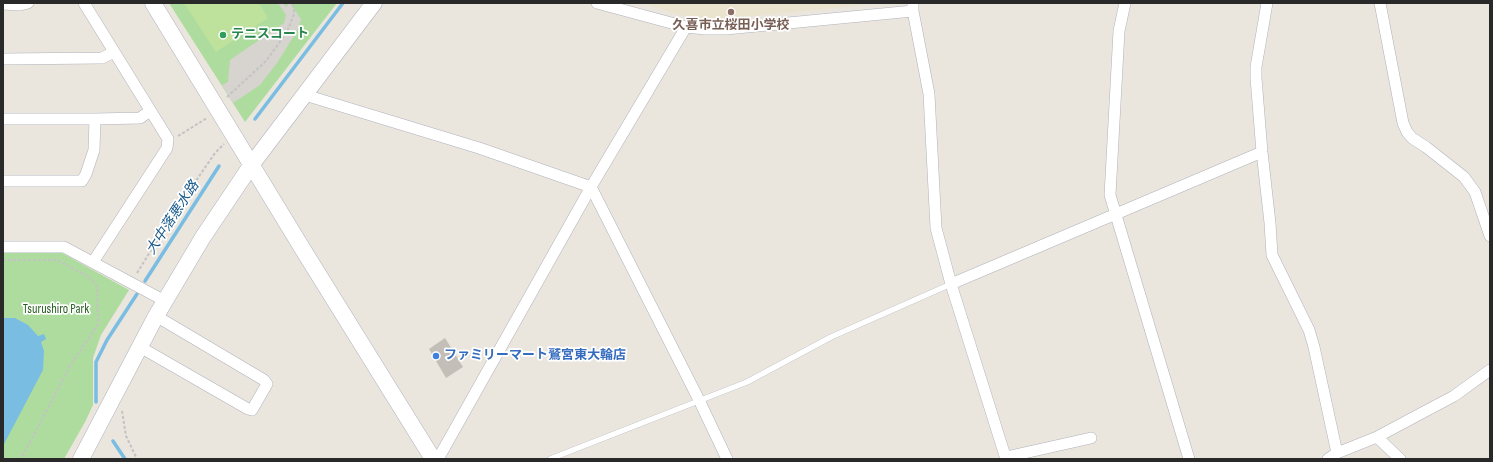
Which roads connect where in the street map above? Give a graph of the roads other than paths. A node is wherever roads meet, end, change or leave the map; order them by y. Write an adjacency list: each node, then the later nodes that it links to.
1 (28, 3): 9 (street)
2 (84, 3): 12 (street)
3 (153, 3): 19 (street)
4 (374, 3): 14 (street)
5 (596, 3): 11 (street)
6 (1126, 3): 22 (street)
7 (1267, 3): 18 (street)
8 (1380, 3): 23 (street)
9 (3, 4)
10 (913, 7): 11 (street); 26 (street)
11 (686, 27): 21 (street)
12 (114, 52): 13 (street); 15 (street)
13 (3, 59)
14 (305, 95): 19 (street); 21 (street)
15 (150, 111): 17 (street); 25 (street)
16 (3, 119): 17 (street)
17 (95, 119): 20 (street)
18 (1262, 152): 22 (street); 34 (street)
19 (252, 164): 27 (street); 37 (street)
20 (3, 181)
21 (591, 187): 31 (street); 38 (street)
22 (1117, 214): 26 (street); 41 (street)
23 (1490, 236)
24 (3, 247): 25 (street)
25 (93, 262): 27 (street)
26 (951, 284): 31 (lane); 35 (street)
27 (165, 302): 28 (street)
28 (156, 316): 29 (street); 29 (street)
29 (140, 347): 36 (street)
30 (1490, 370): 32 (street)
31 (699, 400): 39 (lane); 40 (street)
32 (1377, 437): 34 (street); 42 (street)
33 (1091, 438): 35 (street)
34 (1333, 456)
35 (1006, 458)
36 (81, 459)
37 (433, 459)
38 (438, 459)
39 (550, 459)
40 (728, 459)
41 (1189, 459)
42 (1400, 459)

